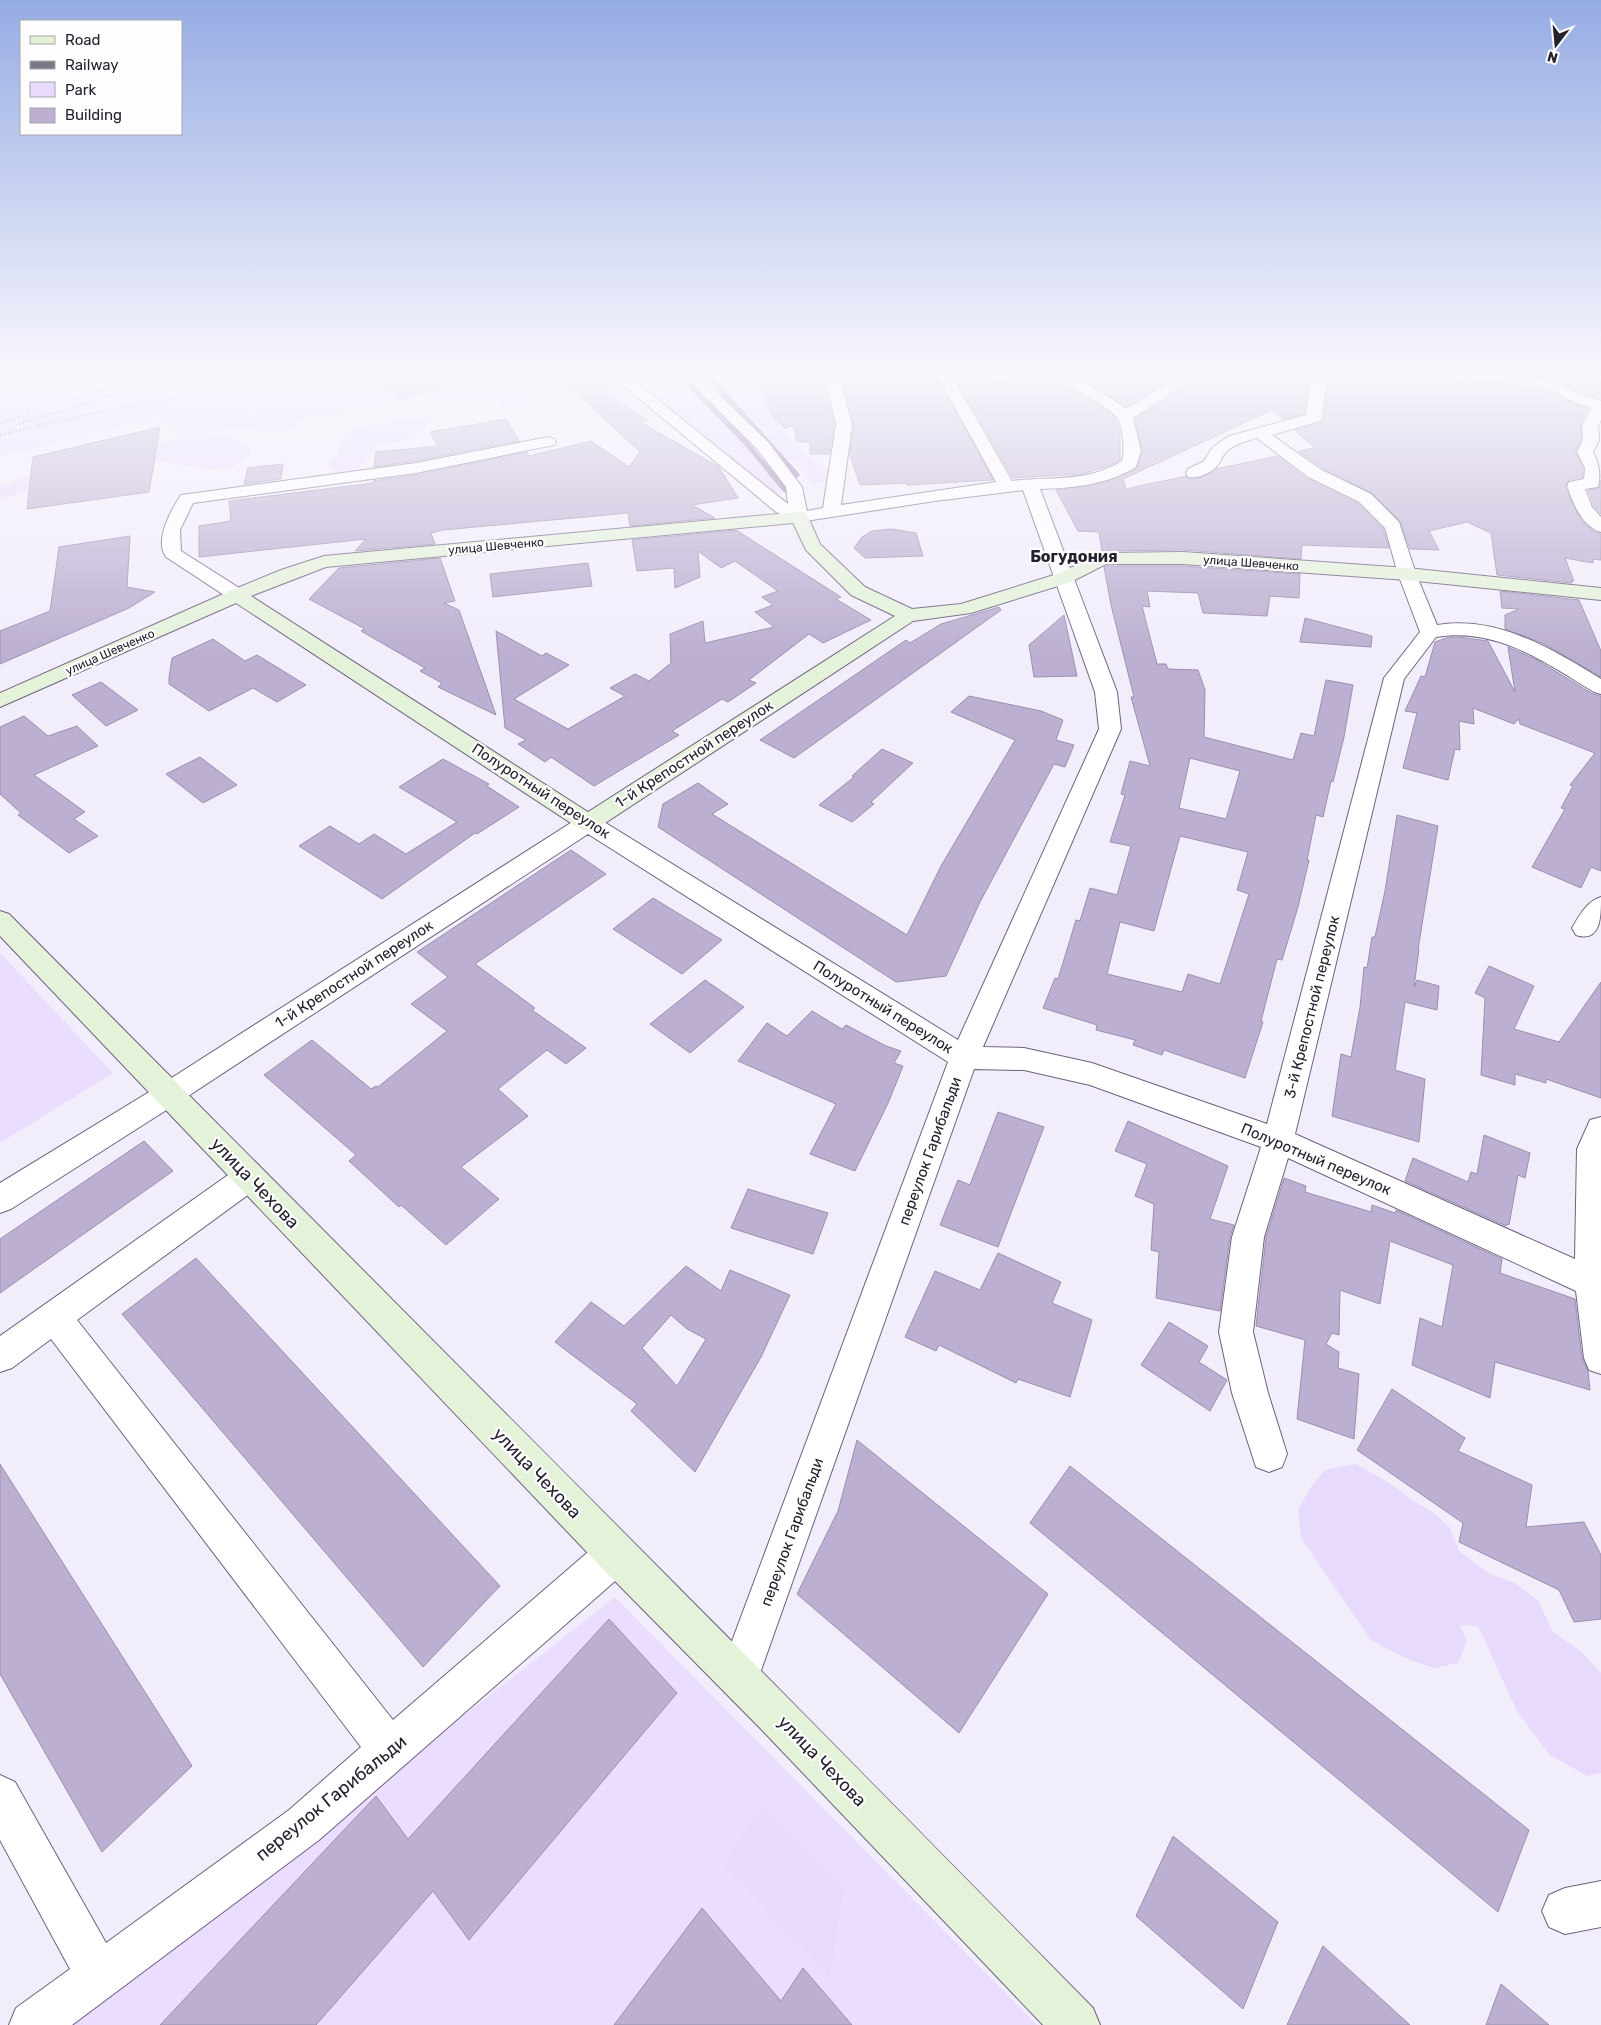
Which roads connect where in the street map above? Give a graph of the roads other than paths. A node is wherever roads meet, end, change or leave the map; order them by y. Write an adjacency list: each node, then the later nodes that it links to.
1 (429, 466): 18 (street)
2 (730, 466): 13 (street)
3 (778, 466): 13 (street)
4 (838, 466): 12 (street)
5 (1005, 466): 11 (street)
6 (1128, 466): 11 (street, улица Шевченко)
7 (1207, 466): 10 (street)
8 (1304, 466): 15 (street)
9 (1592, 466): 14 (street)
10 (1194, 473)
11 (1018, 485): 12 (street, улица Шевченко); 16 (street, переулок Гарибальди)
12 (831, 512): 13 (street, улица Шевченко)
13 (799, 516): 18 (street, улица Шевченко); 19 (street)
14 (1601, 527)
15 (1407, 574): 16 (street, улица Шевченко); 17 (street, улица Шевченко); 20 (street)
16 (1064, 578): 19 (street, улица Шевченко); 27 (street, переулок Гарибальди)
17 (1601, 594)
18 (238, 595): 22 (street, улица Шевченко); 23 (street, Полуротный переулок)
19 (909, 615): 23 (street, 1-й Крепостной переулок)
20 (1430, 632): 21 (street); 30 (street, 3-й Крепостной переулок)
21 (1601, 687)
22 (0, 701)
23 (588, 822): 27 (street, Полуротный переулок); 28 (street, 1-й Крепостной переулок)
24 (1601, 906): 26 (street)
25 (0, 920): 28 (street, улица Чехова)
26 (1585, 928)
27 (964, 1058): 30 (street, Полуротный переулок); 39 (street, переулок Гарибальди)
28 (169, 1094): 31 (street, улица Чехова); 32 (street, 1-й Крепостной переулок)
29 (1601, 1129): 33 (street)
30 (1278, 1140): 33 (street, Полуротный переулок); 37 (street, 3-й Крепостной переулок)
31 (249, 1177): 34 (street); 38 (street, улица Чехова)
32 (0, 1199)
33 (1591, 1282): 36 (street)
34 (54, 1318): 35 (street); 40 (street)
35 (0, 1356)
36 (1601, 1358)
37 (1269, 1454)
38 (616, 1554): 39 (street, улица Чехова); 40 (street, переулок Гарибальди)
39 (739, 1676): 44 (street, улица Чехова)
40 (390, 1750): 42 (street, переулок Гарибальди)
41 (0, 1797): 42 (street)
42 (99, 1976): 43 (street, переулок Гарибальди)
43 (33, 2025)
44 (1076, 2025)

